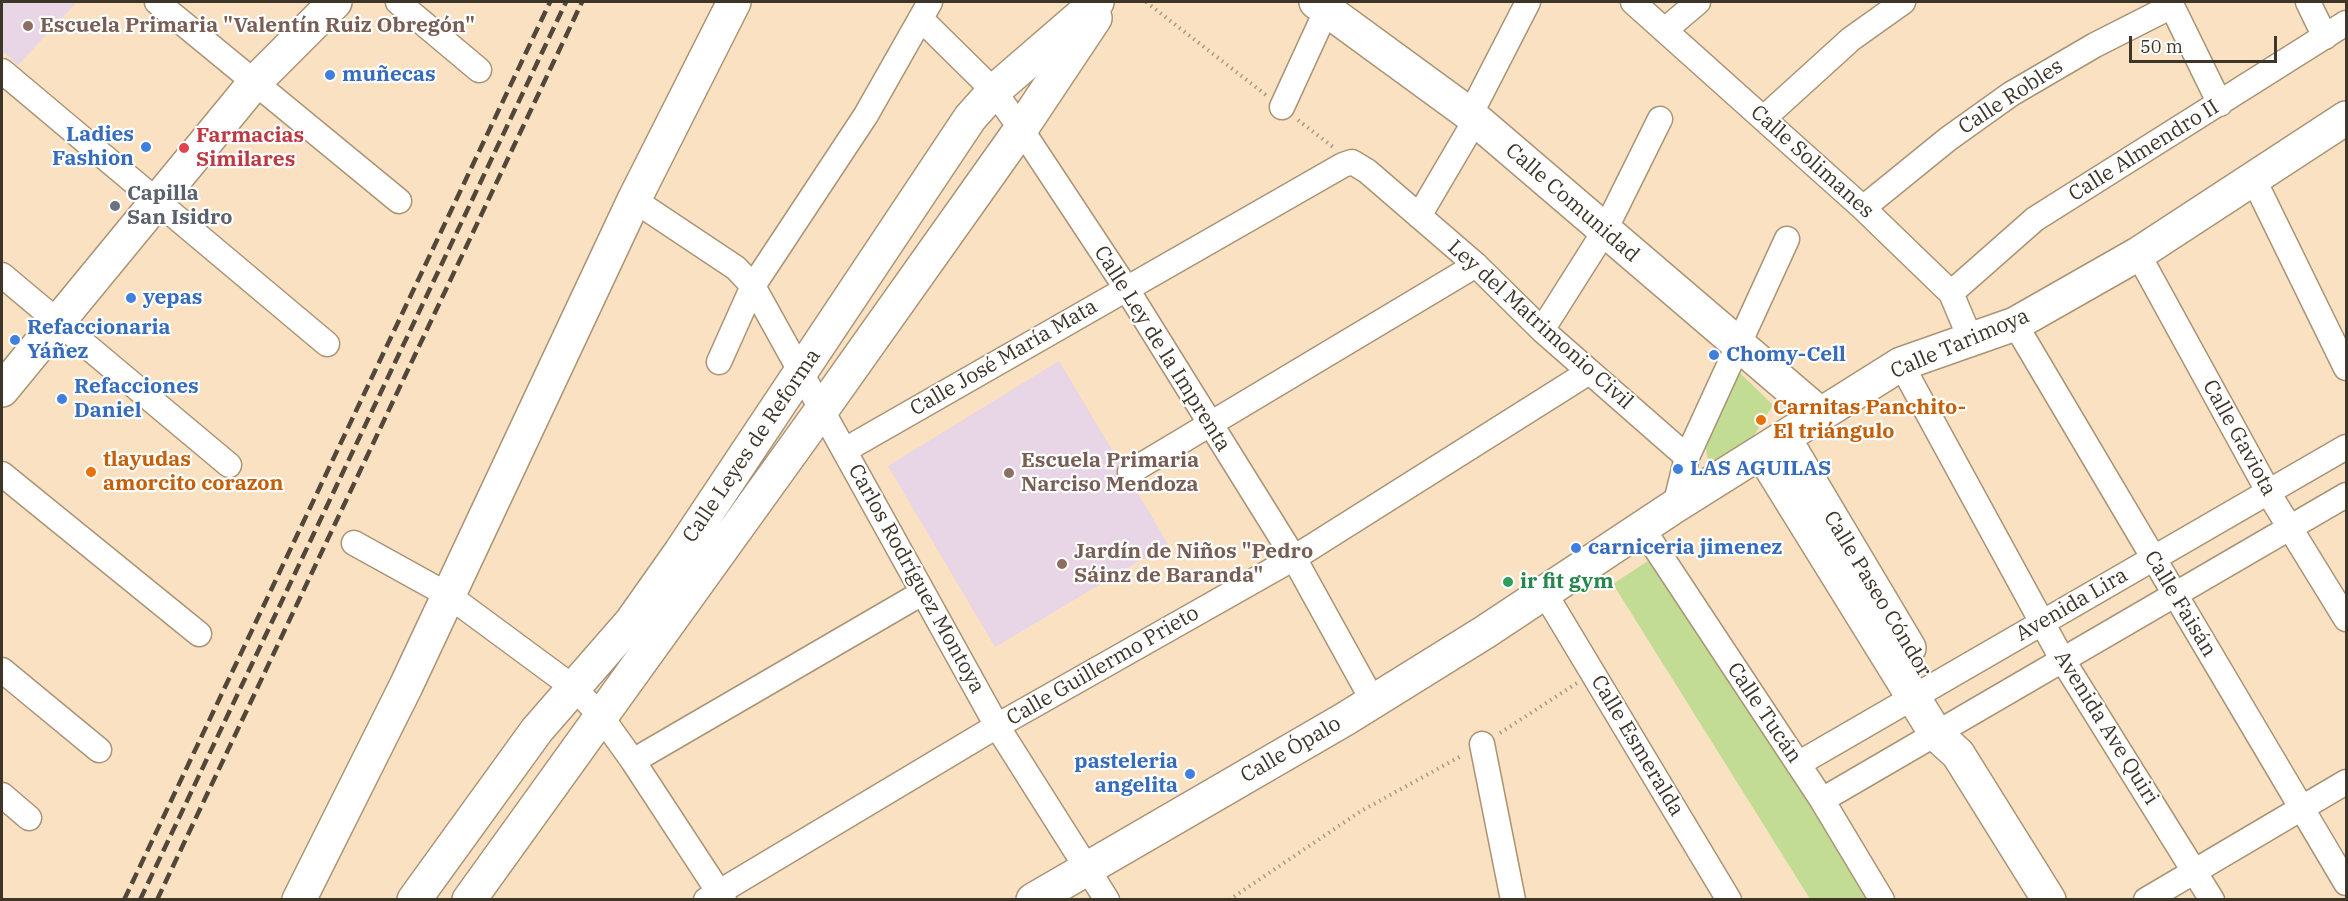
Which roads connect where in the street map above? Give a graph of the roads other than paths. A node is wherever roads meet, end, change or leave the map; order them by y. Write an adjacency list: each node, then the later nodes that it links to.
1 (157, 2): 20 (street)
2 (335, 2): 20 (main road)
3 (398, 2): 19 (street)
4 (734, 2): 31 (main road)
5 (1097, 2): 21 (main road, Calle Leyes de Reforma)
6 (1107, 2): 28 (main road, Calle Leyes de Reforma)
7 (1528, 2): 24 (street)
8 (1633, 2): 16 (street, Calle Solimanes)
9 (1698, 2): 16 (street)
10 (1903, 2): 25 (street)
11 (2308, 2): 17 (street)
12 (1322, 4): 23 (street); 24 (main road, Calle Comunidad)
13 (2171, 4): 22 (street); 34 (street, Calle Robles)
14 (925, 10): 21 (street, Calle Ley de la Imprenta); 41 (street)
15 (2346, 23): 17 (street, Calle Almendro II)
16 (1665, 30): 25 (street, Calle Solimanes)
17 (2325, 37): 22 (street, Calle Almendro II)
18 (2, 70): 32 (street)
19 (479, 70)
20 (256, 81): 32 (main road); 33 (street)
21 (994, 91): 28 (street, Calle Ley de la Imprenta); 54 (main road, Calle Leyes de Reforma)
22 (2220, 104): 43 (street, Calle Almendro II)
23 (1282, 107)
24 (1473, 117): 35 (street); 36 (main road, Calle Comunidad)
25 (1764, 118): 34 (street, Calle Solimanes)
26 (2346, 118): 30 (main road, Calle Tarimoya)
27 (1660, 119): 36 (street)
28 (1021, 129): 42 (street, Calle Ley de la Imprenta); 56 (main road, Calle Leyes de Reforma)
29 (1352, 162): 35 (street, Ley del Matrimonio Civil); 42 (street, Calle José María Mata)
30 (2253, 178): 38 (main road, Calle Tarimoya); 52 (street)
31 (634, 200): 41 (street, Carlos Rodríguez Montoya); 76 (main road)
32 (157, 201): 44 (main road); 48 (street)
33 (399, 201)
34 (1863, 208): 43 (street, Calle Solimanes)
35 (1419, 216): 39 (street, Ley del Matrimonio Civil)
36 (1604, 232): 46 (street); 49 (main road, Calle Comunidad)
37 (1787, 239): 49 (street)
38 (2138, 254): 45 (main road, Calle Tarimoya); 66 (street, Calle Gaviota)
39 (1476, 265): 46 (street, Ley del Matrimonio Civil); 58 (street)
40 (2, 274): 44 (street)
41 (753, 286): 50 (street); 54 (street, Carlos Rodríguez Montoya)
42 (1126, 288): 58 (street, Calle Ley de la Imprenta); 61 (street, Calle José María Mata)
43 (1951, 292): 47 (street, Calle Solimanes)
44 (58, 321): 55 (main road); 63 (street)
45 (2015, 324): 47 (main road, Calle Tarimoya); 73 (street, Calle Faisán)
46 (1542, 330): 53 (street, Ley del Matrimonio Civil)
47 (1970, 338): 51 (main road, Calle Tarimoya)
48 (327, 344)
49 (1738, 347): 57 (main road, Calle Comunidad); 62 (street)
50 (719, 362)
51 (1901, 364): 57 (main road, Calle Tarimoya); 79 (street, Avenida Ave Quiri)
52 (2346, 368)
53 (1589, 372): 62 (street, Ley del Matrimonio Civil); 72 (street, Calle Guillermo Prieto)
54 (801, 374): 56 (street, Carlos Rodríguez Montoya); 83 (main road, Calle Leyes de Reforma)
55 (2, 390)
56 (821, 411): 61 (street, Carlos Rodríguez Montoya); 86 (main road, Calle Leyes de Reforma)
57 (1820, 414): 59 (main road, Calle Tarimoya)
58 (1210, 425): 64 (street); 72 (street, Calle Ley de la Imprenta)
59 (1773, 445): 68 (main road, Calle Tarimoya); 84 (main road, Calle Paseo Cóndor)
60 (2346, 447): 66 (street, Avenida Lira)
61 (845, 450): 75 (street, Carlos Rodríguez Montoya)
62 (1687, 457): 68 (street)
63 (229, 465)
64 (1130, 472)
65 (2, 474): 80 (street)
66 (2268, 492): 69 (street, Calle Gaviota); 73 (street, Avenida Lira)
67 (2346, 495): 69 (street, Avenida Lira)
68 (1675, 506): 70 (main road, Calle Tarimoya)
69 (2292, 527): 77 (street, Avenida Lira); 78 (street, Calle Gaviota)
70 (1642, 530): 74 (main road, Calle Tarimoya); 92 (street, Calle Tucán)
71 (354, 543): 76 (street)
72 (1294, 558): 85 (street, Calle Ley de la Imprenta); 87 (street, Calle Guillermo Prieto)
73 (2153, 559): 77 (street, Calle Faisán); 79 (street, Avenida Lira)
74 (1544, 592): 85 (main road, Calle Ópalo); 108 (street, Calle Esmeralda)
75 (922, 593): 87 (street, Carlos Rodríguez Montoya); 91 (street)
76 (448, 595): 83 (street); 102 (main road)
77 (2174, 595): 81 (street, Avenida Lira); 96 (street, Calle Faisán)
78 (2346, 619)
79 (2042, 623): 81 (street, Avenida Ave Quiri); 84 (street, Avenida Lira)
80 (199, 634)
81 (2062, 659): 88 (street, Avenida Lira); 99 (street, Avenida Ave Quiri)
82 (2, 670): 90 (street)
83 (574, 688): 86 (street); 103 (main road, Calle Leyes de Reforma)
84 (1923, 692): 88 (main road, Calle Paseo Cóndor); 92 (street, Avenida Lira)
85 (1373, 701): 98 (main road, Calle Ópalo)
86 (600, 715): 91 (street); 104 (main road, Calle Leyes de Reforma)
87 (997, 726): 98 (street, Carlos Rodríguez Montoya); 101 (street, Calle Guillermo Prieto)
88 (1949, 737): 95 (street, Avenida Lira); 110 (main road, Calle Paseo Cóndor)
89 (1482, 744): 107 (street)
90 (99, 750)
91 (633, 761): 101 (street)
92 (1798, 764): 95 (street, Calle Tucán)
93 (2346, 782): 96 (street)
94 (2, 795): 97 (street)
95 (1822, 800): 109 (street, Calle Tucán)
96 (2304, 809): 99 (street); 100 (street, Calle Faisán)
97 (29, 818)
98 (1088, 868): 105 (main road, Calle Ópalo); 106 (street, Carlos Rodríguez Montoya)
99 (2195, 870): 111 (street); 112 (street, Avenida Ave Quiri)
100 (2346, 883)
101 (716, 897)
102 (299, 900)
103 (414, 900)
104 (469, 900)
105 (1033, 900)
106 (1107, 900)
107 (1514, 900)
108 (1729, 900)
109 (1882, 900)
110 (2049, 900)
111 (2146, 900)
112 (2212, 900)

